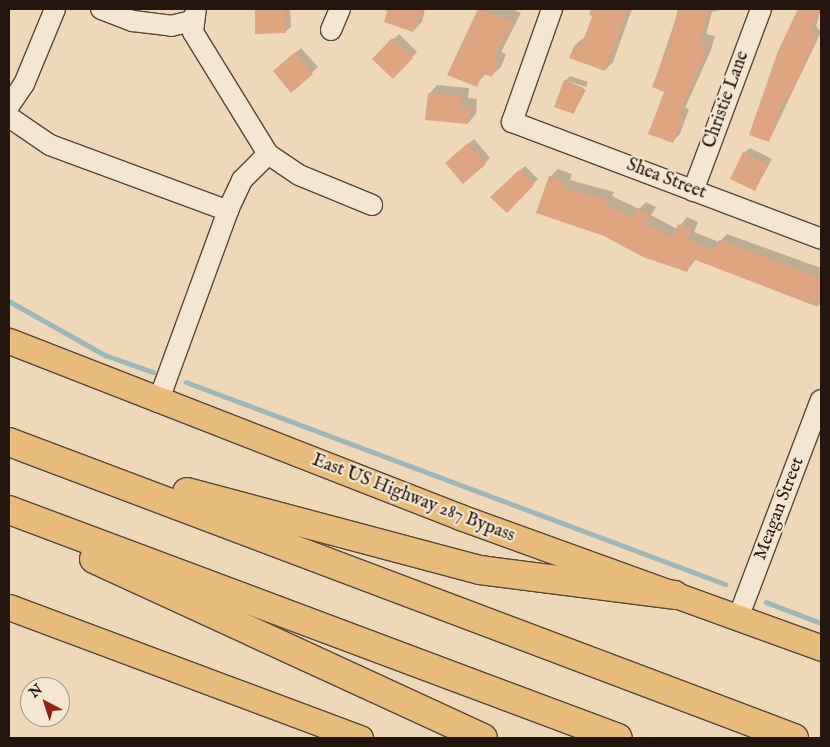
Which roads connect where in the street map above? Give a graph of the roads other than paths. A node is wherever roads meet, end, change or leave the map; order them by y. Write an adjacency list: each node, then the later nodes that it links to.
1 (56, 9): 8 (street)
2 (101, 9): 6 (street)
3 (340, 9): 7 (street)
4 (552, 9): 11 (street, Shea Street)
5 (760, 9): 11 (street, Christie Lane)
6 (194, 15): 10 (street)
7 (331, 30)
8 (9, 106)
9 (9, 117): 13 (street)
10 (268, 154): 12 (street); 13 (street)
11 (694, 191): 14 (street, Shea Street)
12 (372, 205)
13 (228, 210): 17 (street)
14 (821, 239)
15 (9, 342): 17 (main road, East US Highway 287 Bypass)
16 (821, 400): 24 (street, Meagan Street)
17 (158, 402): 22 (main road, East US Highway 287 Bypass)
18 (9, 430): 22 (highway)
19 (9, 442): 29 (highway)
20 (9, 510): 21 (highway)
21 (47, 524): 27 (highway); 28 (highway)
22 (674, 595): 24 (main road, East US Highway 287 Bypass)
23 (9, 607): 26 (main road)
24 (738, 618): 25 (main road, East US Highway 287 Bypass)
25 (821, 648)
26 (360, 738)
27 (483, 738)
28 (618, 738)
29 (794, 738)

